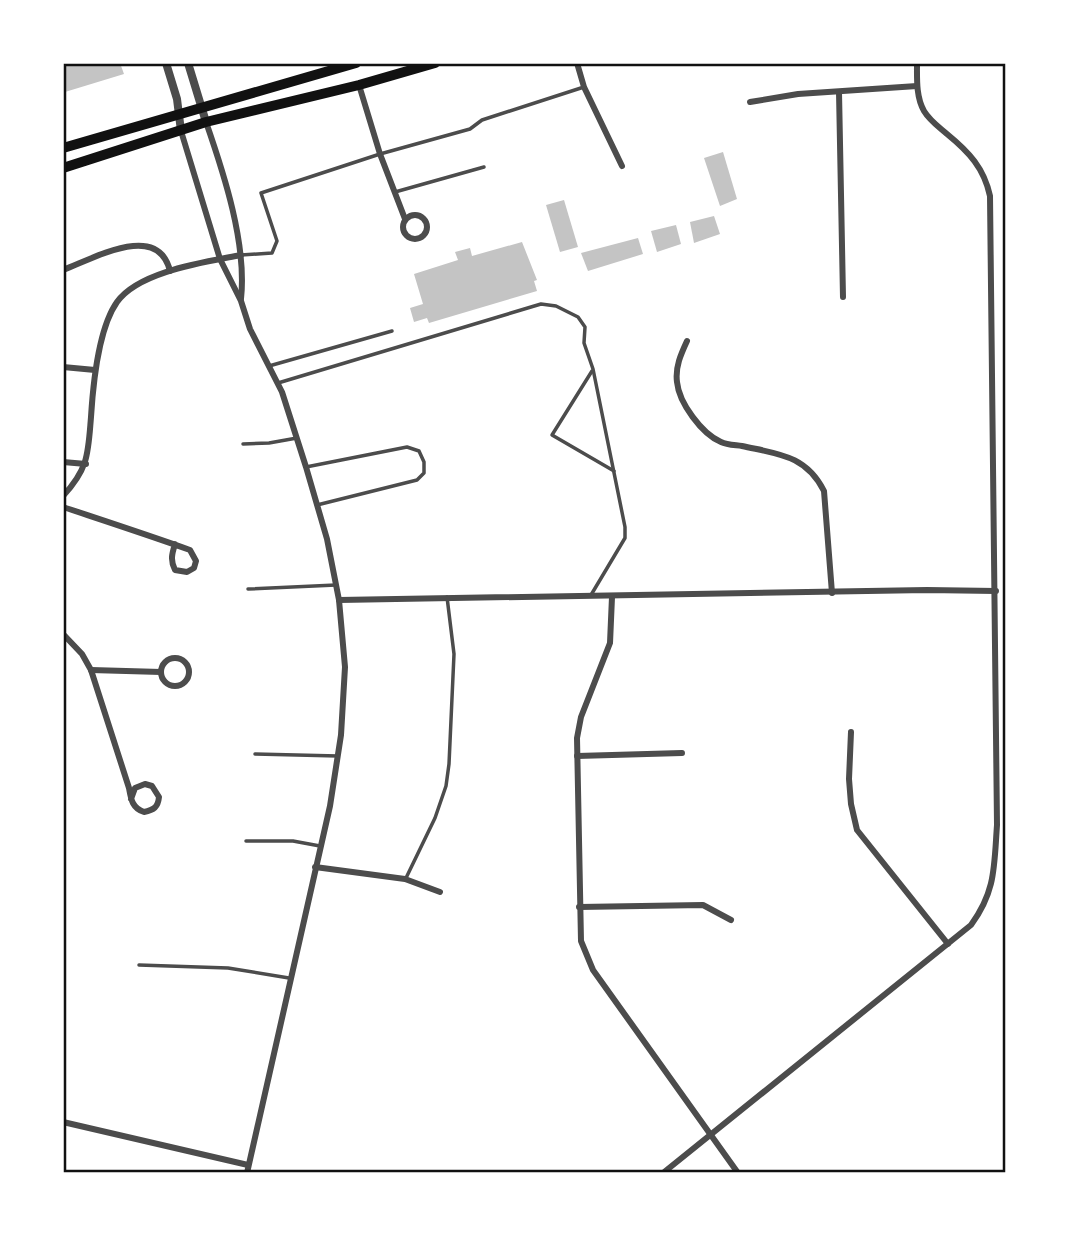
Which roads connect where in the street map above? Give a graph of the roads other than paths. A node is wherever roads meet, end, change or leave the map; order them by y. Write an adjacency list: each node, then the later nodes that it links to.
1 (166, 63): 13 (street)
2 (188, 63): 12 (street)
3 (356, 63): 12 (main road)
4 (435, 63): 7 (main road)
5 (577, 63): 9 (street)
6 (917, 63): 8 (street)
7 (359, 85): 14 (main road); 17 (street)
8 (917, 86): 10 (street); 48 (street)
9 (584, 87): 17 (lane); 18 (street)
10 (839, 92): 11 (street); 27 (street)
11 (750, 102)
12 (202, 106): 13 (main road); 14 (street)
13 (179, 113): 15 (street); 16 (main road)
14 (206, 122): 15 (main road); 23 (street)
15 (181, 131): 20 (main road); 24 (street)
16 (63, 148)
17 (380, 154): 21 (street); 23 (lane)
18 (622, 166)
19 (484, 167): 21 (lane)
20 (63, 168)
21 (395, 192): 22 (street)
22 (405, 219): 22 (street)
23 (241, 255): 24 (street); 28 (street)
24 (220, 259): 26 (street); 28 (street)
25 (63, 270): 26 (street)
26 (170, 271): 34 (street)
27 (843, 297)
28 (241, 301): 31 (street)
29 (392, 331): 31 (lane)
30 (687, 341): 49 (street)
31 (269, 366): 35 (street)
32 (63, 367): 34 (street)
33 (593, 369): 35 (lane); 41 (lane); 41 (lane)
34 (95, 370): 39 (street)
35 (277, 383): 36 (street)
36 (297, 438): 37 (lane); 40 (street)
37 (243, 444)
38 (63, 462): 39 (street)
39 (86, 464): 42 (street)
40 (306, 467): 43 (street); 43 (lane)
41 (614, 471): 51 (lane)
42 (63, 496)
43 (317, 505): 46 (street)
44 (63, 507): 45 (street)
45 (175, 544): 45 (street)
46 (336, 585): 47 (lane); 53 (street)
47 (248, 589)
48 (996, 591): 49 (street); 70 (street)
49 (832, 593): 52 (street)
50 (447, 597): 51 (street); 53 (street); 66 (lane)
51 (590, 597): 52 (street)
52 (612, 597): 61 (street)
53 (339, 600): 60 (street)
54 (63, 634): 55 (street)
55 (91, 670): 56 (street); 62 (street)
56 (161, 672): 56 (street)
57 (851, 732): 70 (street)
58 (682, 753): 61 (street)
59 (255, 754): 60 (lane)
60 (338, 756): 64 (street)
61 (577, 756): 68 (street)
62 (131, 799): 62 (street)
63 (246, 841): 64 (lane)
64 (320, 846): 65 (street)
65 (315, 867): 66 (street); 72 (street)
66 (405, 879): 67 (street)
67 (440, 892)
68 (579, 907): 69 (street); 74 (street)
69 (731, 920)
70 (948, 944): 74 (street)
71 (139, 965): 72 (lane)
72 (289, 978): 75 (street)
73 (63, 1122): 75 (street)
74 (711, 1135): 76 (street); 77 (street)
75 (247, 1169)
76 (663, 1173)
77 (738, 1173)

